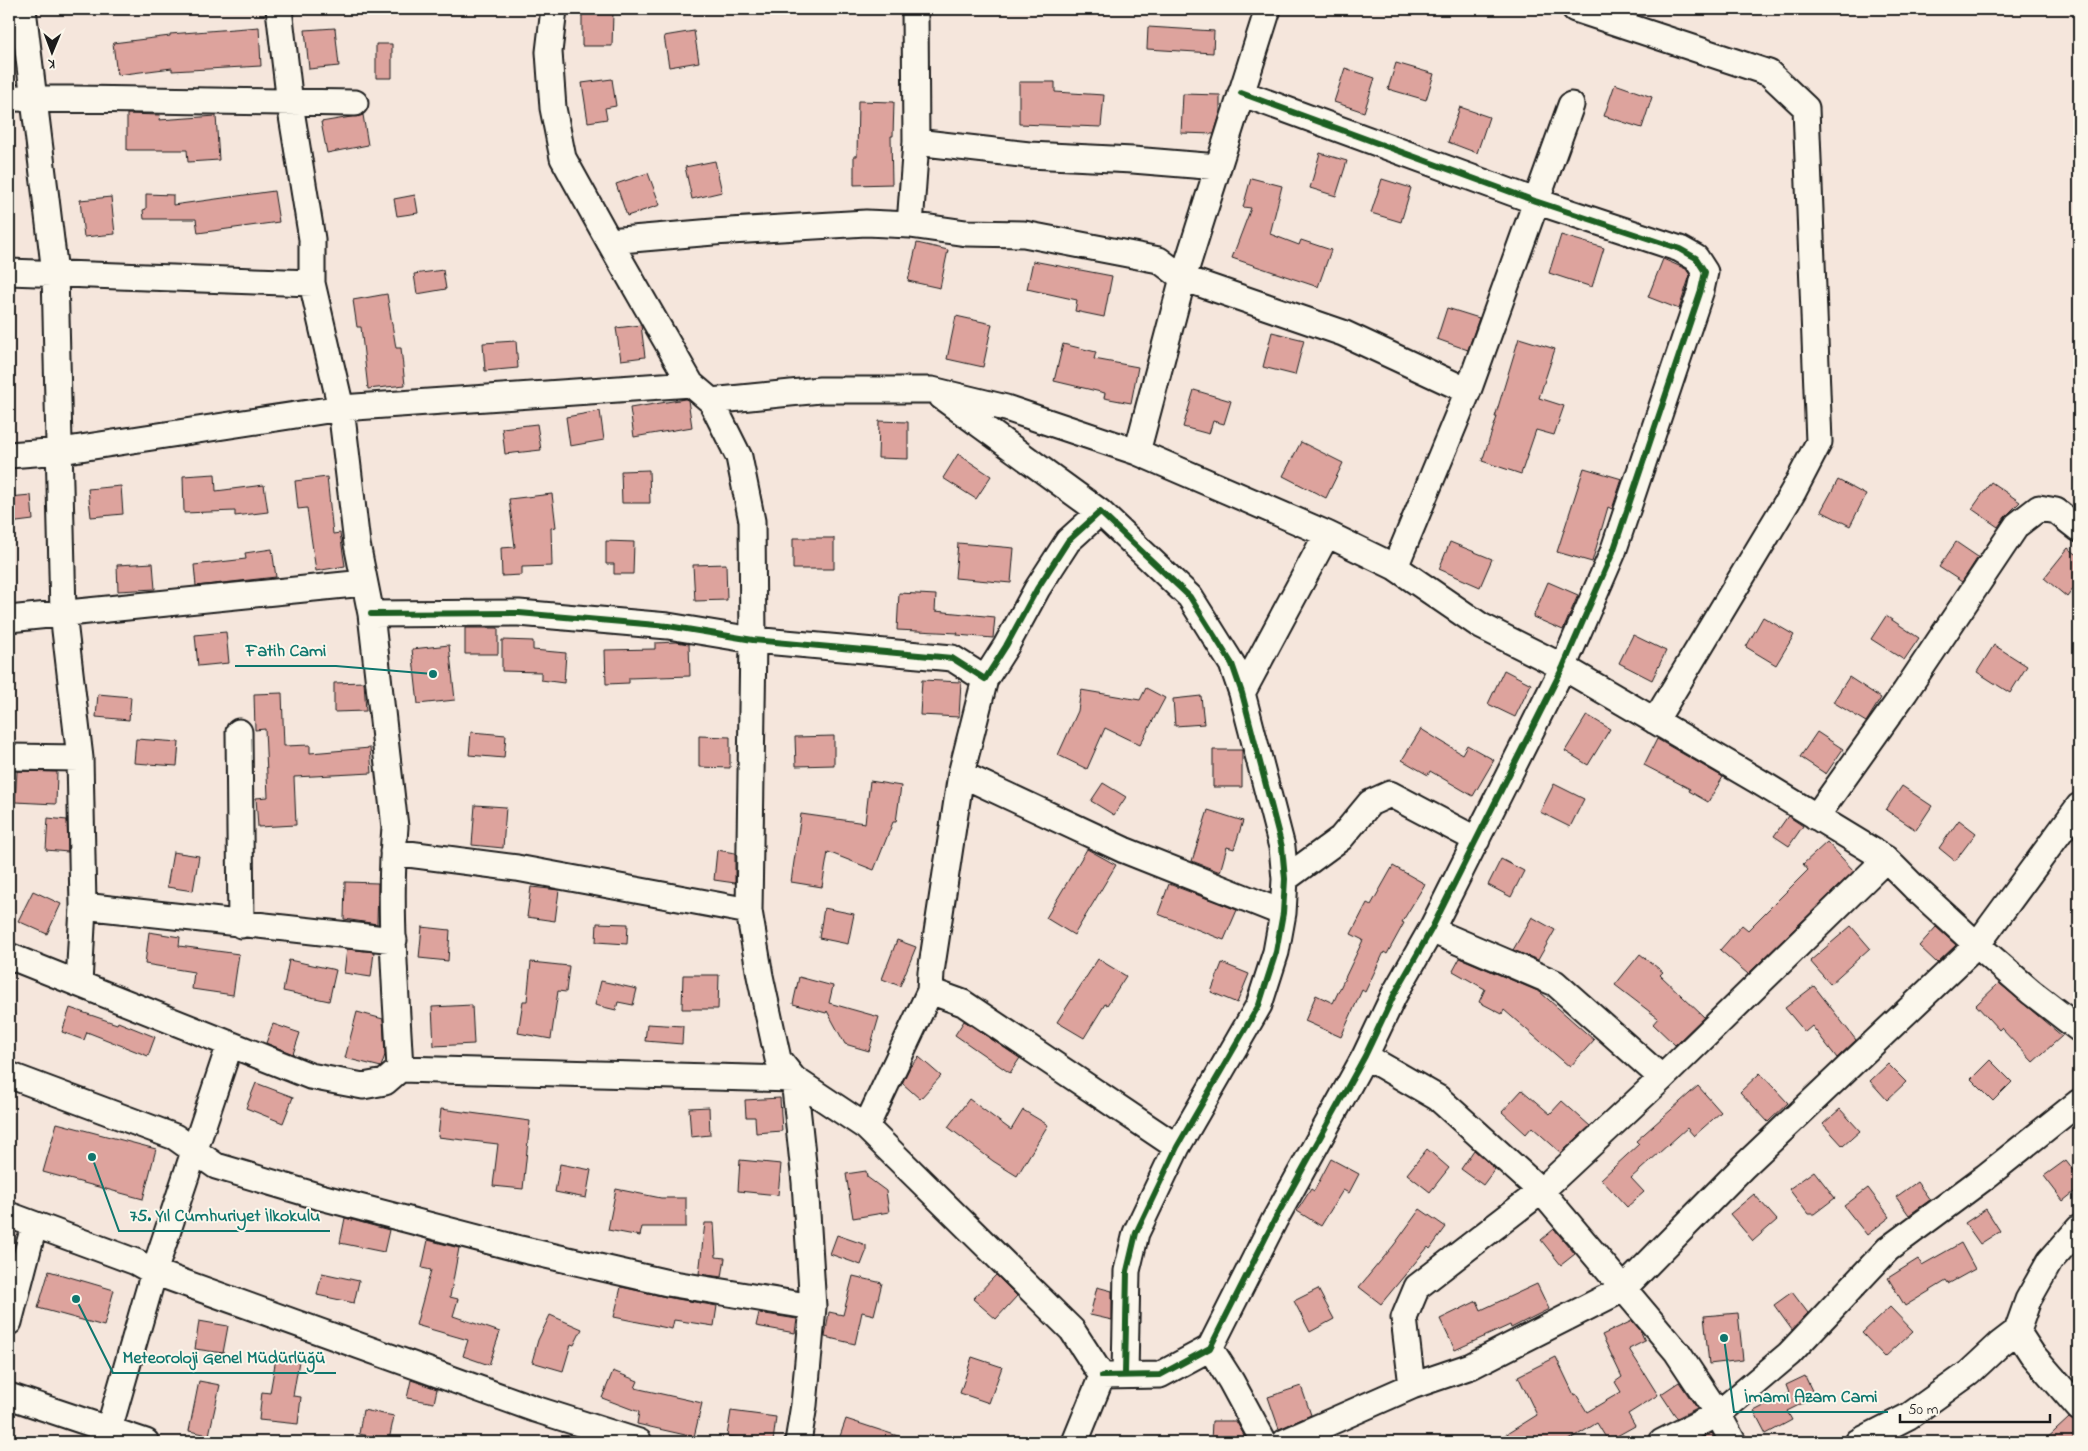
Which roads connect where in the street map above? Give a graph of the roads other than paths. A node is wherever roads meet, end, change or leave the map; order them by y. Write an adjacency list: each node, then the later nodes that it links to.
1 (23, 9): 9 (street)
2 (279, 9): 11 (street)
3 (554, 9): 17 (street)
4 (915, 9): 13 (street)
5 (1268, 9): 7 (street)
6 (1575, 9): 42 (street)
7 (1241, 93): 14 (street); 15 (street)
8 (9, 98): 9 (street)
9 (33, 98): 11 (street); 19 (street)
10 (355, 103): 11 (street)
11 (290, 104): 21 (street)
12 (1571, 104): 15 (street)
13 (916, 142): 14 (street); 16 (street)
14 (1218, 167): 20 (street)
15 (1535, 201): 24 (street); 39 (street)
16 (910, 225): 17 (street); 20 (street)
17 (608, 242): 22 (street)
18 (9, 272): 19 (street)
19 (55, 273): 21 (street); 27 (street)
20 (1183, 278): 24 (street); 28 (street)
21 (312, 283): 26 (street)
22 (691, 384): 25 (street); 26 (street)
23 (932, 390): 25 (street); 28 (street); 30 (street)
24 (1468, 391): 33 (street)
25 (711, 401): 38 (street)
26 (341, 408): 27 (street); 34 (street)
27 (61, 451): 29 (street); 35 (street)
28 (1137, 452): 32 (street)
29 (9, 455)
30 (1100, 512): 40 (street); 41 (street)
31 (2079, 529): 48 (street)
32 (1327, 534): 33 (street); 41 (street)
33 (1395, 567): 39 (street)
34 (364, 583): 35 (street); 36 (street)
35 (64, 613): 37 (street); 45 (street)
36 (371, 614): 38 (street); 50 (street)
37 (9, 618)
38 (753, 640): 40 (street); 54 (street)
39 (1563, 668): 42 (street); 49 (street)
40 (985, 679): 46 (street)
41 (1242, 693): 52 (street)
42 (1655, 721): 48 (street)
43 (239, 732): 56 (street)
44 (9, 756): 45 (street)
45 (80, 758): 53 (street)
46 (961, 774): 55 (street); 62 (street)
47 (2079, 806): 59 (street)
48 (1816, 817): 51 (street)
49 (1477, 840): 52 (street); 57 (street)
50 (393, 852): 54 (street); 58 (street)
51 (1886, 859): 59 (street); 68 (street)
52 (1285, 879): 55 (street)
53 (83, 906): 56 (street); 61 (street)
54 (749, 911): 69 (street)
55 (1283, 913): 72 (street)
56 (241, 925): 58 (street)
57 (1431, 930): 65 (street); 68 (street)
58 (394, 940): 66 (street)
59 (1977, 945): 63 (street); 79 (street)
60 (9, 956): 61 (street)
61 (79, 984): 64 (street)
62 (930, 991): 71 (street); 72 (street)
63 (2079, 1029)
64 (230, 1044): 66 (street); 73 (street)
65 (1365, 1056): 74 (street); 83 (street)
66 (400, 1069): 69 (street)
67 (9, 1075): 73 (street)
68 (1662, 1078): 74 (street)
69 (794, 1079): 71 (street); 80 (street)
70 (2079, 1102): 88 (street)
71 (866, 1127): 84 (street)
72 (1177, 1147): 84 (street)
73 (194, 1150): 78 (street); 80 (street)
74 (1541, 1192): 79 (street); 85 (street)
75 (9, 1215): 76 (street)
76 (34, 1226): 78 (street); 81 (street)
77 (2079, 1228): 82 (street)
78 (154, 1272): 89 (street); 91 (street)
79 (1623, 1289): 85 (street); 88 (street)
80 (813, 1306): 92 (street)
81 (9, 1322)
82 (2017, 1331): 87 (street); 98 (street)
83 (1210, 1348): 84 (street); 94 (street)
84 (1114, 1375): 93 (street)
85 (1412, 1386): 95 (street)
86 (9, 1396): 89 (street)
87 (2079, 1408)
88 (1718, 1414): 96 (street); 97 (street)
89 (110, 1429): 90 (street)
90 (146, 1442)
91 (639, 1442)
92 (798, 1442)
93 (1076, 1442)
94 (1264, 1442)
95 (1285, 1442)
96 (1662, 1442)
97 (1733, 1442)
98 (1858, 1442)

